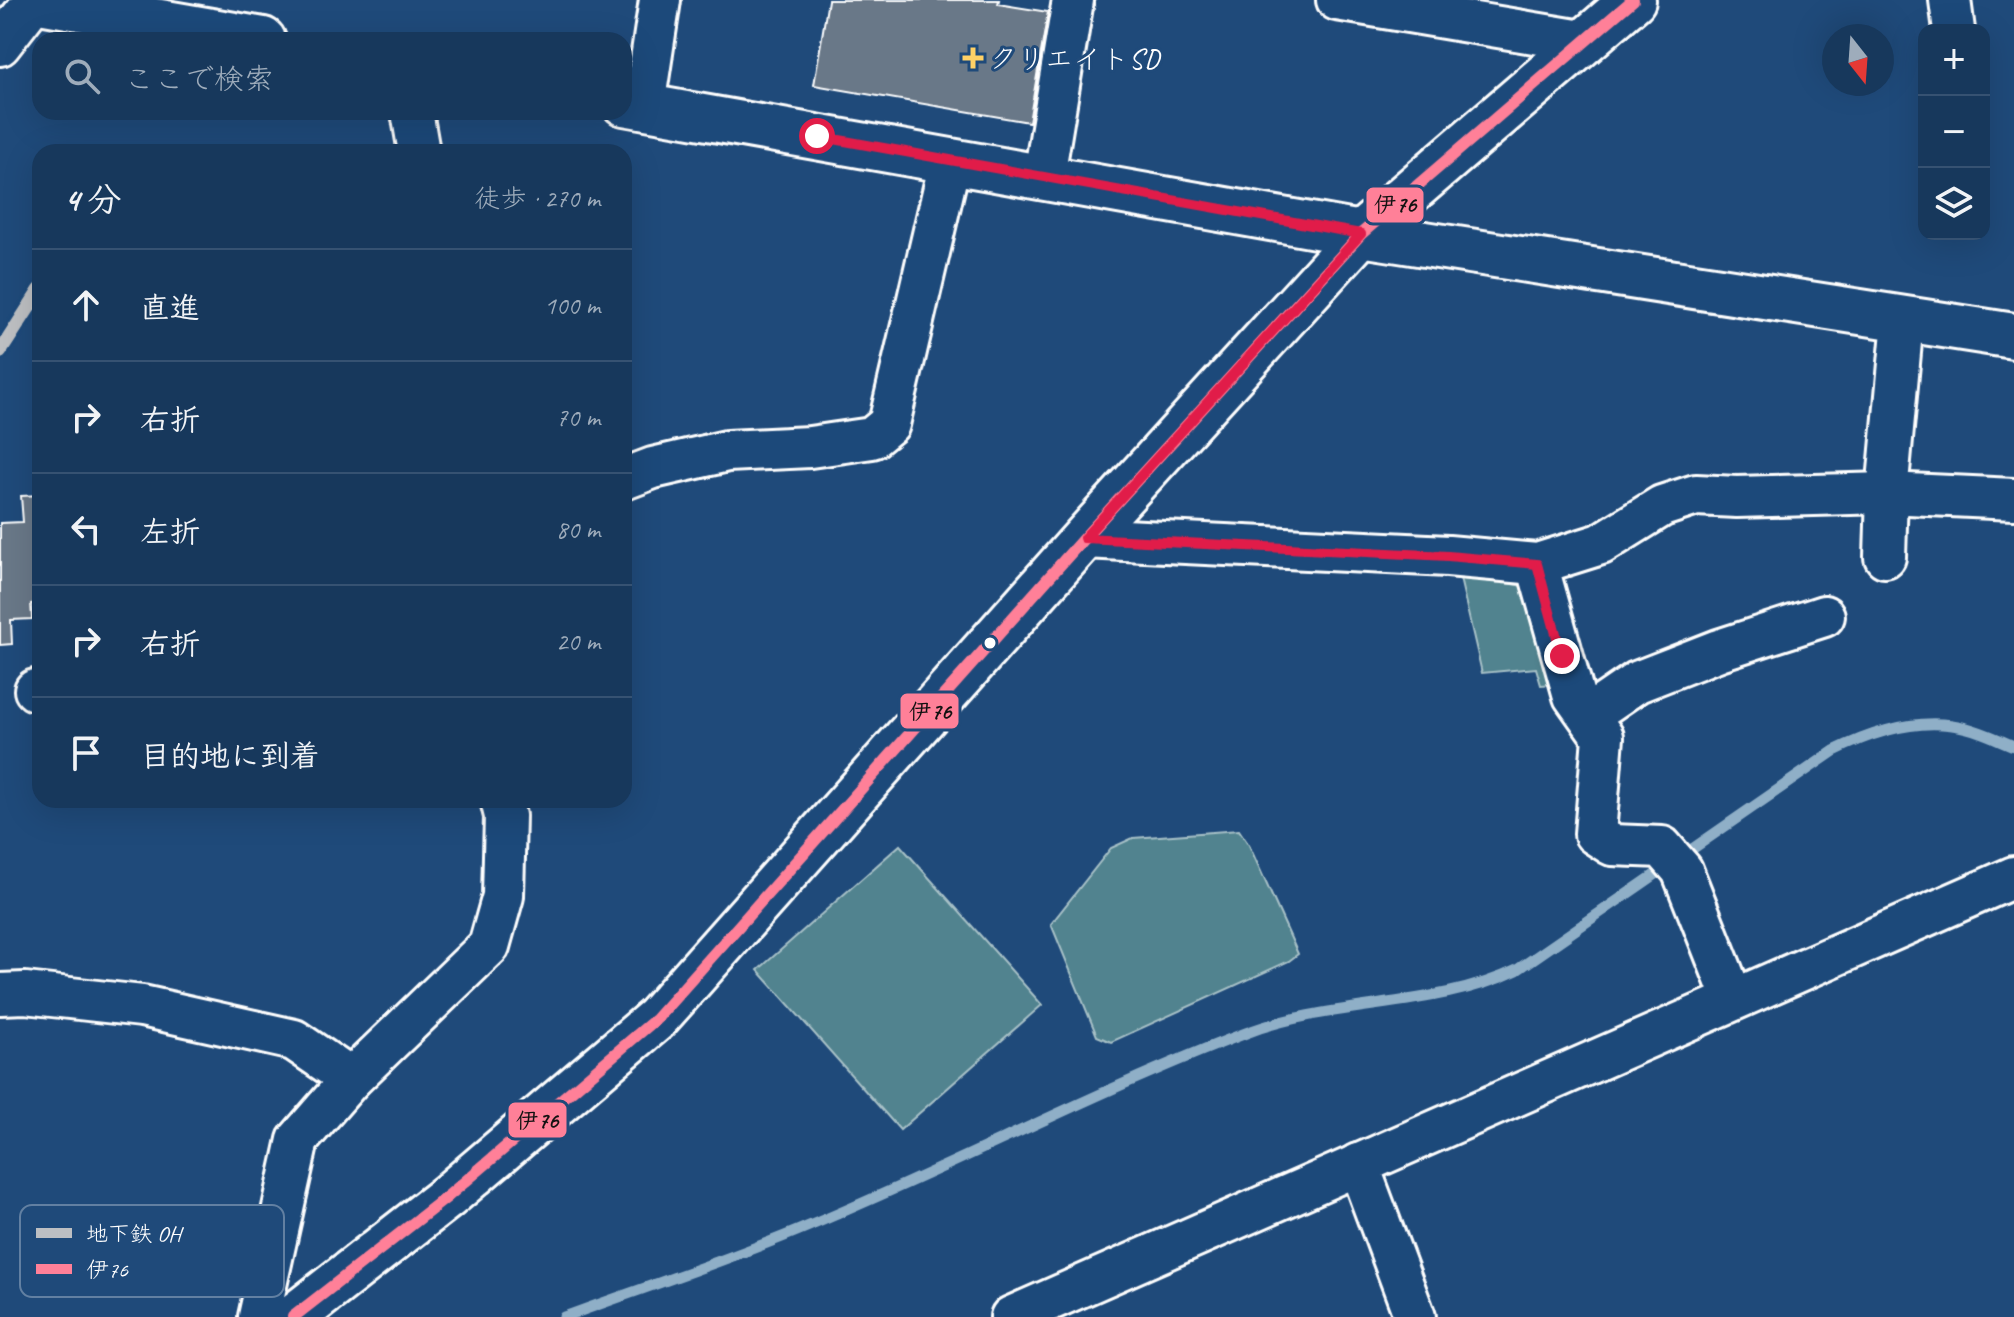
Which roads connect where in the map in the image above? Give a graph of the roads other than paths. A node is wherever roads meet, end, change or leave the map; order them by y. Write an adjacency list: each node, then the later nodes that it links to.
1 (35, 0): 7 (street); 11 (street)
2 (660, 0): 12 (street)
3 (1073, 0): 16 (street)
4 (1340, 0): 10 (street)
5 (1633, 0): 10 (street)
6 (1950, 0): 8 (street)
7 (137, 13): 9 (street)
8 (1953, 24)
9 (226, 32)
10 (1582, 41): 17 (street)
11 (0, 45)
12 (634, 105): 15 (street)
13 (413, 120): 14 (street)
14 (418, 144)
15 (950, 162): 16 (street); 20 (street)
16 (1044, 176): 17 (street)
17 (1361, 234): 18 (street); 23 (street)
18 (1903, 320): 19 (street); 21 (street)
19 (2014, 336)
20 (632, 476)
21 (1887, 493): 22 (street); 24 (street); 25 (street)
22 (2014, 499)
23 (1084, 538): 25 (street); 37 (street)
24 (1885, 557)
25 (1537, 564): 27 (street)
26 (1824, 616): 27 (street)
27 (1589, 715): 31 (street)
28 (503, 808): 32 (street)
29 (2014, 877): 31 (street)
30 (0, 994): 32 (street)
31 (1733, 999): 33 (street)
32 (351, 1079): 34 (street)
33 (1358, 1164): 38 (street); 39 (street)
34 (284, 1205)
35 (263, 1297): 36 (street)
36 (259, 1317)
37 (293, 1317)
38 (1011, 1317)
39 (1415, 1317)

